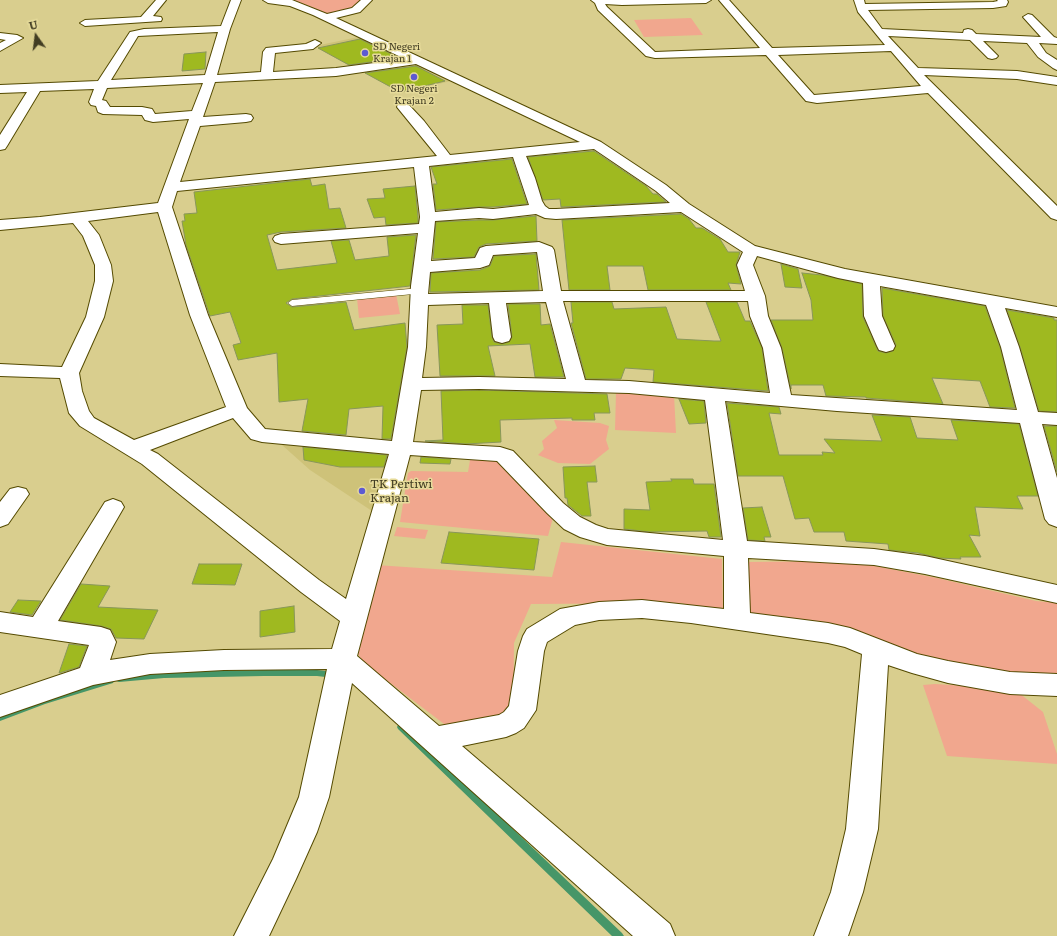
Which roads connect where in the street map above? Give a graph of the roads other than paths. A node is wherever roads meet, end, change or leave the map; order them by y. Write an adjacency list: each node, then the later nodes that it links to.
1 (161, 0): 17 (street)
2 (236, 0): 13 (street)
3 (268, 0): 8 (street)
4 (367, 0): 16 (street)
5 (706, 0): 10 (street)
6 (724, 0): 29 (street)
7 (1002, 0): 11 (street)
8 (284, 1): 16 (street)
9 (597, 1): 10 (street); 29 (street)
10 (621, 1)
11 (860, 4): 21 (street)
12 (215, 16): 13 (street)
13 (230, 16): 20 (street)
14 (1028, 17): 25 (street)
15 (168, 18): 17 (street)
16 (326, 18): 31 (street)
17 (144, 19): 18 (street)
18 (85, 23)
19 (963, 26): 23 (street)
20 (225, 29): 35 (street); 37 (street)
21 (881, 32): 23 (street); 28 (street)
22 (0, 36): 27 (street)
23 (973, 37): 24 (street); 30 (street)
24 (1031, 40): 25 (street); 32 (street)
25 (1054, 41)
26 (315, 43): 34 (street)
27 (0, 48)
28 (894, 48): 29 (street); 33 (street)
29 (768, 51): 40 (street)
30 (992, 56)
31 (416, 61): 34 (street); 44 (street)
32 (1057, 66)
33 (915, 71): 36 (street); 40 (street)
34 (267, 76): 35 (street)
35 (210, 79): 37 (street); 42 (street)
36 (1057, 81)
37 (102, 85): 38 (street); 42 (street)
38 (36, 88): 39 (street); 45 (street)
39 (0, 89)
40 (931, 89): 53 (street)
41 (403, 107): 47 (street)
42 (196, 118): 43 (street); 49 (street)
43 (246, 118)
44 (596, 145): 46 (street); 51 (street)
45 (0, 146)
46 (518, 152): 47 (street); 52 (street)
47 (447, 160): 48 (street)
48 (421, 162): 49 (street); 55 (street)
49 (171, 187): 50 (street)
50 (164, 207): 54 (street); 76 (street)
51 (684, 207): 52 (street); 58 (street)
52 (539, 209): 55 (street)
53 (1057, 215)
54 (78, 218): 56 (street); 71 (street)
55 (427, 222): 57 (street); 59 (street)
56 (0, 224)
57 (281, 239)
58 (752, 250): 60 (street); 63 (street)
59 (423, 267): 61 (street); 62 (street)
60 (872, 278): 65 (street); 69 (street)
61 (420, 295): 64 (street); 66 (lane); 72 (street)
62 (553, 296): 63 (street); 64 (street); 73 (street)
63 (756, 296): 75 (street)
64 (497, 298): 68 (street)
65 (994, 301): 67 (street); 77 (street)
66 (292, 303)
67 (1057, 312)
68 (502, 337)
69 (886, 346)
70 (0, 370): 71 (street)
71 (69, 373): 80 (street)
72 (412, 384): 73 (street); 79 (street)
73 (577, 385): 74 (street)
74 (714, 395): 75 (street); 85 (street)
75 (782, 401): 77 (street)
76 (237, 410): 79 (street); 80 (street)
77 (1030, 418): 78 (street); 84 (street)
78 (1057, 419)
79 (401, 448): 85 (street); 87 (street)
80 (131, 449): 87 (street)
81 (18, 494): 83 (street)
82 (113, 507): 90 (street)
83 (0, 519)
84 (1057, 519)
85 (736, 549): 86 (street); 88 (street)
86 (1057, 594)
87 (355, 618): 92 (street)
88 (737, 619): 91 (street); 96 (street)
89 (0, 622): 90 (street)
90 (40, 628): 93 (street)
91 (876, 649): 94 (street); 99 (street)
92 (341, 671): 93 (street); 96 (street); 97 (street)
93 (91, 675): 95 (street)
94 (1057, 685)
95 (0, 706)
96 (436, 739): 98 (street)
97 (251, 936)
98 (658, 936)
99 (831, 936)

